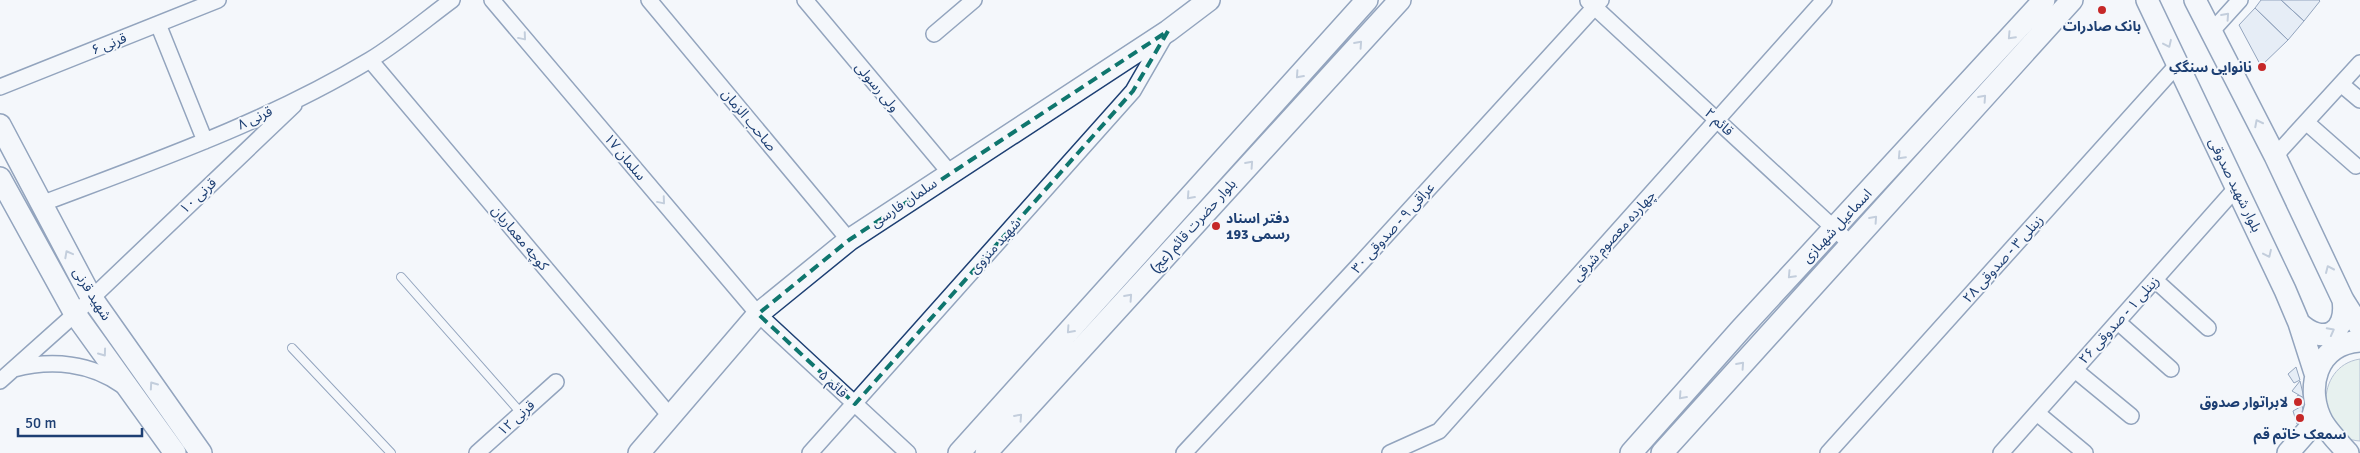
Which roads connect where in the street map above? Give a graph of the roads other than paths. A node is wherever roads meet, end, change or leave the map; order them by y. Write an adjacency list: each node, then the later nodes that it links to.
1 (218, 0): 17 (street, قرنی ۶)
2 (452, 0): 21 (street, قرنی ۸)
3 (492, 0): 46 (street, سلمان ۱۷, one-way to 46)
4 (649, 0): 39 (street, صاحب الزمان)
5 (805, 0): 34 (street, ولی رسولی)
6 (1209, 0): 18 (main road, سلمان فارسی)
7 (1367, 0): 73 (main road, بلوار حضرت قائم (عج), one-way to 73)
8 (1400, 0): 74 (main road, بلوار حضرت قائم (عج), one-way to 8)
9 (1824, 0): 28 (street, چهارده معصوم شرقی)
10 (2044, 0): 38 (main road, اسماعیل شهبازی, one-way to 38)
11 (2072, 0): 40 (main road, اسماعیل شهبازی, one-way to 11)
12 (2147, 0): 23 (main road, بلوار شهید صدوقی, one-way to 23)
13 (2195, 0): 19 (main road)
14 (2240, 0): 19 (street, one-way to 14)
15 (971, 1): 20 (street)
16 (1594, 2): 28 (street, قائم ۲); 75 (street, عراقی ۹ - صدوقی ۳۰)
17 (158, 24): 25 (street, قرنی ۶); 31 (street)
18 (1168, 31): 34 (main road, سلمان فارسی); 60 (street, شهید منزوی)
19 (2211, 32): 32 (main road, one-way to 19)
20 (934, 34)
21 (370, 60): 26 (street, قرنی ۸); 64 (street, کوچه معماریان)
22 (2360, 63): 24 (street)
23 (2178, 65): 36 (main road, بلوار شهید صدوقی); 79 (street, زینلی ۳ - صدوقی ۲۸)
24 (2341, 84): 27 (street); 29 (street)
25 (0, 87)
26 (304, 95): 31 (street, قرنی ۸); 43 (street, قرنی ۱۰)
27 (2360, 100)
28 (1717, 120): 38 (street, قائم ۲); 76 (street, چهارده معصوم شرقی)
29 (2306, 122): 32 (street); 33 (street)
30 (0, 125): 37 (main road, شهید قرنی)
31 (205, 141): 37 (street, قرنی ۸)
32 (2275, 156): 44 (main road, one-way to 32)
33 (2356, 166)
34 (950, 173): 39 (main road, سلمان فارسی)
35 (0, 178): 45 (main road, شهید قرنی)
36 (2237, 188): 42 (street, زینلی ۱ - صدوقی ۲۶); 48 (main road, بلوار شهید صدوقی, one-way to 48)
37 (41, 204): 43 (main road, شهید قرنی, one-way to 37)
38 (1834, 229): 40 (street, قائم ۲); 77 (main road, اسماعیل شهبازی, one-way to 77)
39 (849, 240): 46 (main road, سلمان فارسی)
40 (1851, 244): 78 (main road, اسماعیل شهبازی, one-way to 40)
41 (401, 277): 62 (lane)
42 (2155, 280): 47 (street, زینلی ۱ - صدوقی ۲۶); 50 (street)
43 (91, 297): 45 (street, قرنی ۱۰); 67 (main road, شهید قرنی, one-way to 43)
44 (2342, 300): 48 (main road, one-way to 44); 49 (main road)
45 (75, 314): 53 (street, قرنی ۱۰); 59 (main road, شهید قرنی, one-way to 59)
46 (758, 314): 60 (street, قائم ۵); 64 (main road, سلمان فارسی)
47 (2118, 322): 54 (street); 55 (street, زینلی ۱ - صدوقی ۲۶)
48 (2299, 323): 56 (main road, بلوار شهید صدوقی)
49 (2360, 327)
50 (2208, 328)
51 (2360, 341): 56 (main road)
52 (292, 348): 68 (lane)
53 (13, 369): 57 (street, قرنی ۱۰); 59 (street)
54 (2171, 369)
55 (2075, 370): 63 (street, زینلی ۱ - صدوقی ۲۶); 65 (street)
56 (2315, 373): 61 (main road, بلوار شهید صدوقی)
57 (0, 381)
58 (556, 382): 62 (street, قرنی ۱۲)
59 (133, 394): 66 (main road, شهید قرنی)
60 (855, 404): 71 (street, شهید منزوی); 72 (street, قائم ۵)
61 (2316, 405): 82 (main road); 83 (main road)
62 (522, 413): 69 (street, قرنی ۱۲)
63 (2037, 413): 80 (street, زینلی ۱ - صدوقی ۲۶); 81 (street)
64 (670, 416): 70 (main road, سلمان فارسی)
65 (2131, 416)
66 (175, 453)
67 (201, 453)
68 (390, 453)
69 (477, 453)
70 (639, 453)
71 (810, 453)
72 (908, 453)
73 (959, 453)
74 (986, 453)
75 (1184, 453)
76 (1390, 453)
77 (1631, 453)
78 (1662, 453)
79 (1828, 453)
80 (2001, 453)
81 (2085, 453)
82 (2288, 453)
83 (2348, 453)

